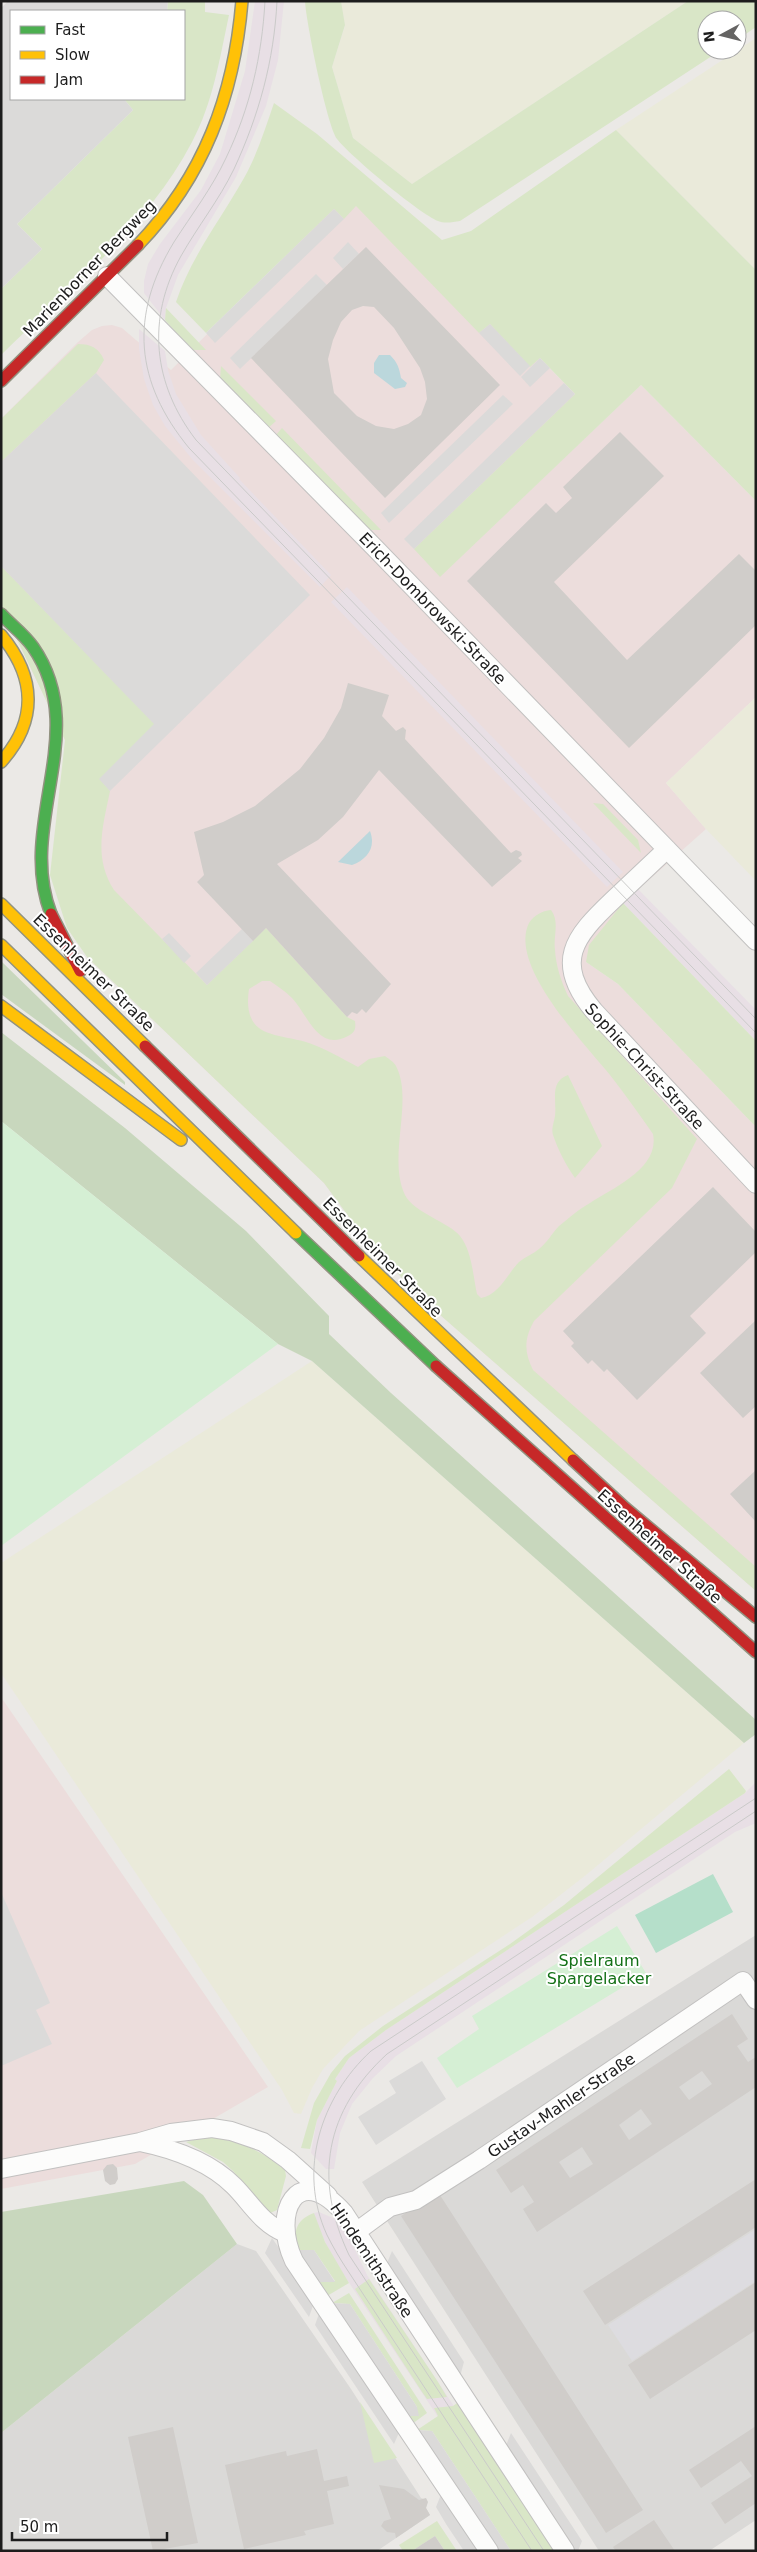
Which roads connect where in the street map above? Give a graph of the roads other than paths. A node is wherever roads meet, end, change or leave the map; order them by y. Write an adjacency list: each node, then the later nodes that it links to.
1 (242, 1): 2 (main road, Marienborner Bergweg)
2 (107, 276): 3 (main road, Marienborner Bergweg); 7 (street, Erich-Dombrowski-Straße)
3 (1, 381)
4 (1, 614): 11 (main road)
5 (1, 635): 6 (main road)
6 (1, 762)
7 (667, 849): 9 (street, Erich-Dombrowski-Straße); 13 (street, Sophie-Christ-Straße)
8 (1, 904): 11 (main road, Essenheimer Straße)
9 (756, 941)
10 (1, 945): 14 (main road, Essenheimer Straße)
11 (91, 991): 15 (main road, Essenheimer Straße)
12 (1, 1006): 14 (main road)
13 (756, 1184)
14 (247, 1186): 16 (main road, Essenheimer Straße)
15 (756, 1617)
16 (756, 1652)
17 (756, 2000): 21 (street, Gustav-Mahler-Straße)
18 (140, 2142): 19 (street); 20 (street); 22 (street)
19 (1, 2169)
20 (330, 2198): 21 (street, Hindemithstraße); 22 (street, Hindemithstraße)
21 (356, 2232): 24 (street, Hindemithstraße)
22 (284, 2233): 23 (street, Hindemithstraße)
23 (489, 2551)
24 (566, 2551)

